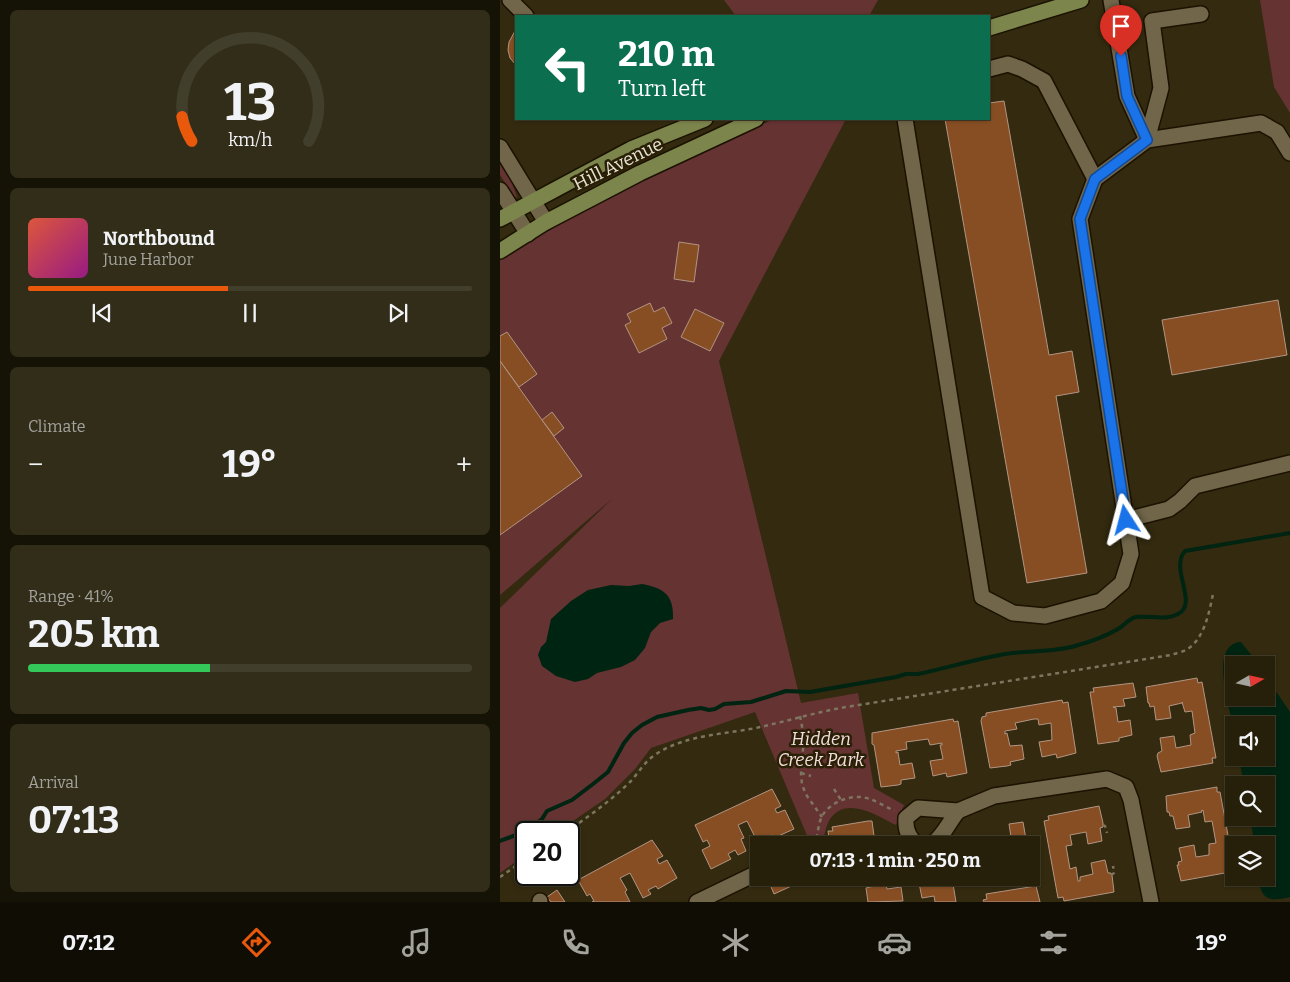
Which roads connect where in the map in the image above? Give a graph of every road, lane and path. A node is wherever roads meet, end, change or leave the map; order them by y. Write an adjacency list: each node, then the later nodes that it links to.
1 (510, 0): 5 (street)
2 (1081, 0): 6 (main road)
3 (1111, 0): 11 (street)
4 (1201, 14): 11 (street)
5 (525, 15)
6 (990, 28)
7 (990, 69): 14 (street)
8 (703, 120): 16 (main road, Hill Avenue)
9 (754, 120): 19 (main road, Hill Avenue)
10 (905, 120): 23 (street)
11 (1147, 140): 13 (street); 14 (street)
12 (500, 147): 16 (street)
13 (1290, 153)
14 (1095, 179): 23 (street)
15 (500, 190): 17 (street)
16 (534, 201): 17 (main road, Hill Avenue); 19 (street)
17 (513, 211): 18 (main road, Hill Avenue); 20 (street)
18 (500, 220)
19 (546, 222): 20 (main road, Hill Avenue)
20 (528, 234): 21 (main road, Hill Avenue)
21 (500, 251)
22 (1290, 463): 23 (street)
23 (1126, 520)
24 (1213, 594): 25 (path)
25 (800, 716): 26 (path); 33 (path)
26 (801, 773): 27 (path); 32 (path)
27 (811, 776)
28 (834, 789): 29 (path)
29 (840, 800): 31 (path); 32 (path)
30 (958, 811): 37 (street); 38 (street); 45 (street)
31 (900, 814)
32 (822, 817): 36 (path)
33 (580, 822)
34 (1103, 825): 35 (path)
35 (1107, 833)
36 (817, 836)
37 (909, 836)
38 (941, 836)
39 (1113, 866): 41 (path)
40 (515, 867): 42 (path)
41 (1112, 875)
42 (500, 877)
43 (750, 877): 44 (street)
44 (707, 900)
45 (1151, 902)

